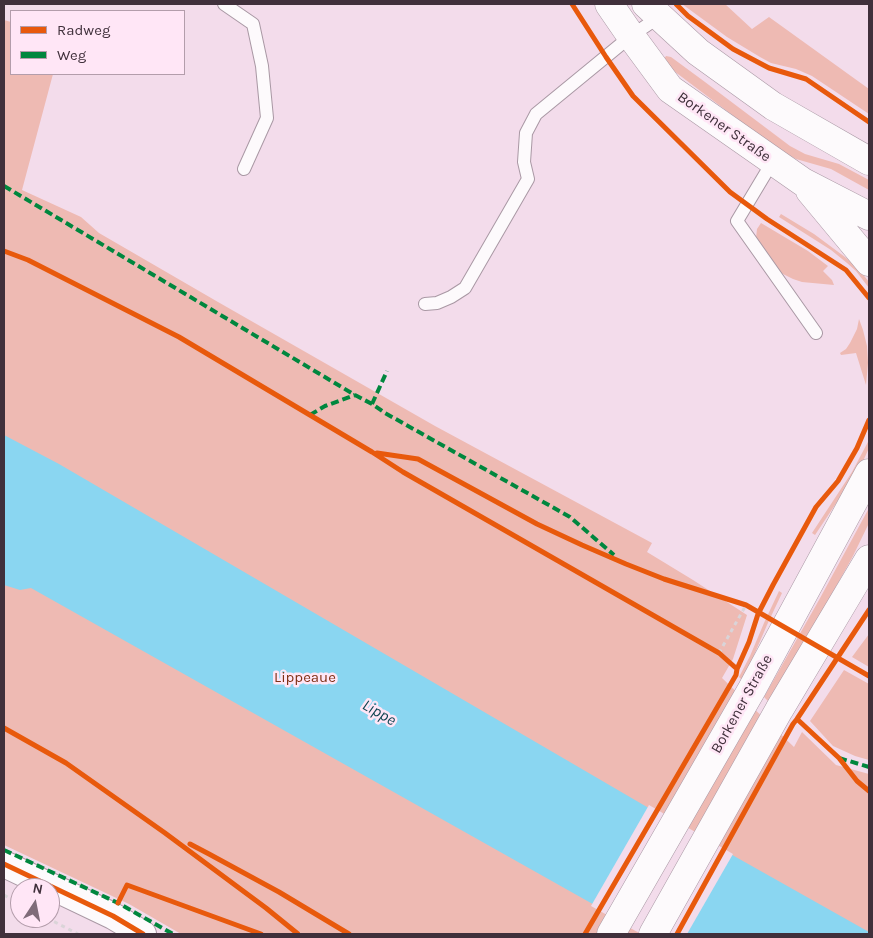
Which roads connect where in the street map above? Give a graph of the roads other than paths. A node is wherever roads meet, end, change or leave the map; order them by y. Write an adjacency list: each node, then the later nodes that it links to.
1 (224, 4): 7 (lane)
2 (608, 4): 4 (main road, Borkener Straße)
3 (653, 10): 4 (lane); 6 (main road)
4 (631, 36): 5 (main road, Borkener Straße); 11 (lane)
5 (773, 161): 8 (main road, Borkener Straße); 12 (lane)
6 (869, 161)
7 (244, 169)
8 (803, 182): 9 (main road, Borkener Straße); 10 (main road)
9 (869, 216)
10 (869, 262)
11 (425, 304)
12 (816, 333)
13 (869, 472): 17 (main road, Borkener Straße)
14 (869, 559): 18 (main road)
15 (4, 864): 16 (street)
16 (143, 934)
17 (611, 934)
18 (652, 934)

